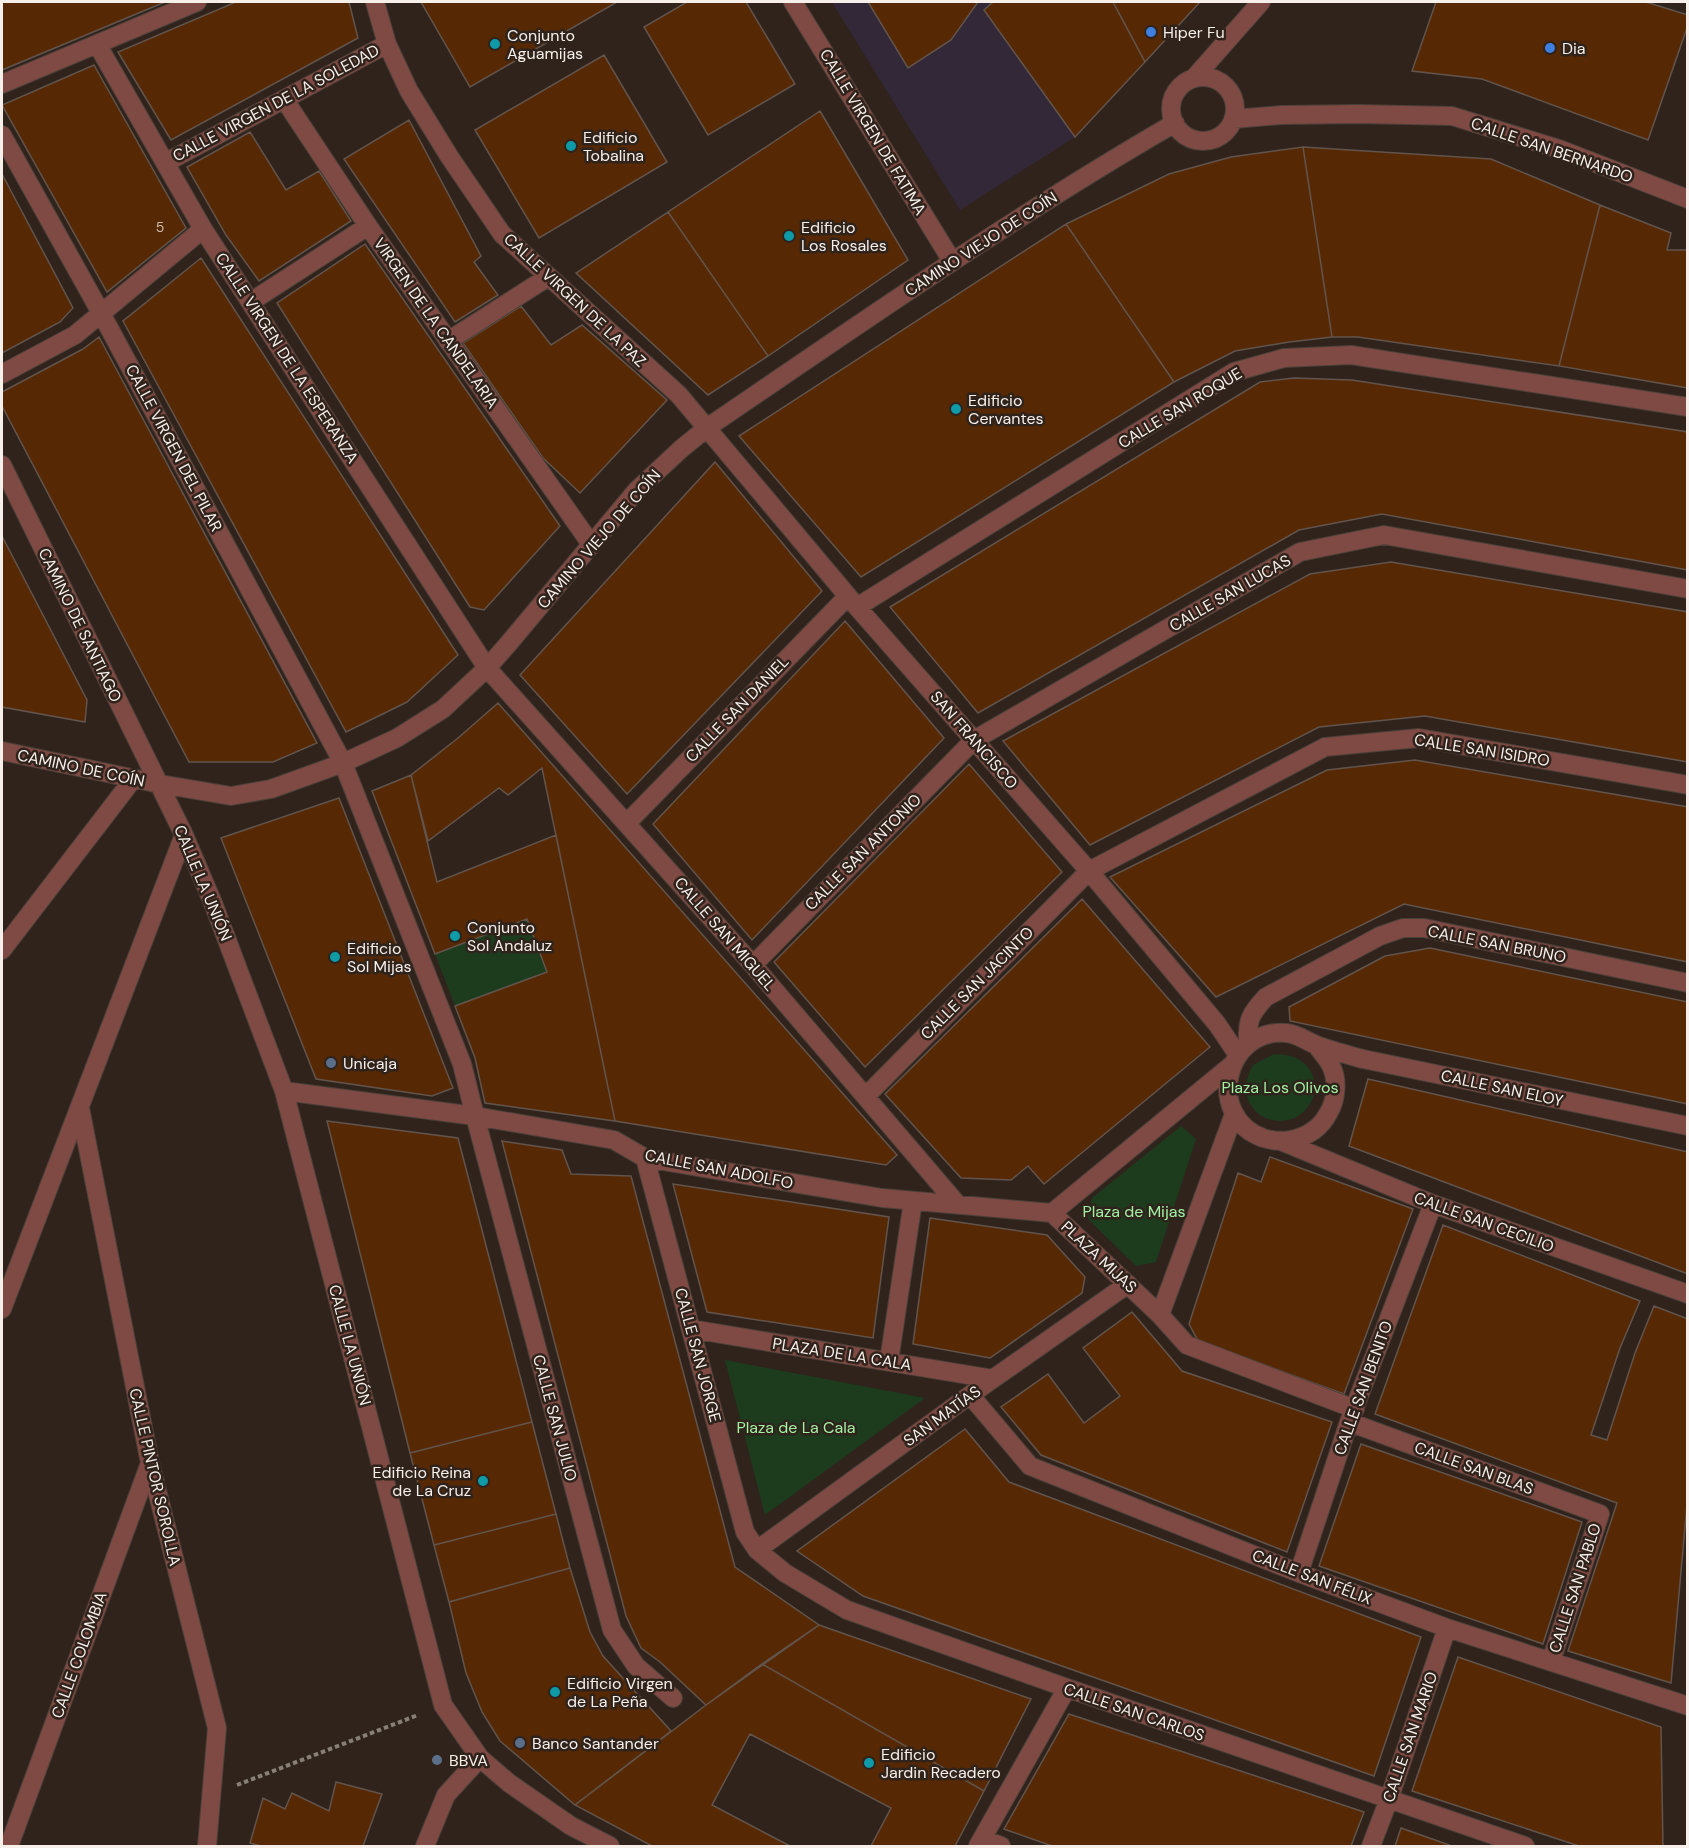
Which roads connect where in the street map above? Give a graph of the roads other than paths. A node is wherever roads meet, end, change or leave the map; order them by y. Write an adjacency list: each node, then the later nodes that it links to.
1 (197, 2): 5 (street)
2 (375, 2): 6 (street, CALLE VIRGEN DE LA PAZ)
3 (793, 2): 17 (street, CALLE VIRGEN DE FATIMA)
4 (1261, 2): 7 (street)
5 (97, 44): 8 (street); 13 (street, CALLE VIRGEN DE LA ESPERANZA)
6 (387, 44): 9 (street, CALLE VIRGEN DE LA SOLEDAD); 18 (street, CALLE VIRGEN DE LA PAZ)
7 (1194, 78): 10 (street); 11 (street)
8 (2, 84)
9 (284, 99): 13 (street, CALLE VIRGEN DE LA SOLEDAD); 15 (street, VIRGEN DE LA CANDELARIA)
10 (1233, 119): 11 (street); 14 (street, CALLE SAN BERNARDO)
11 (1175, 123): 17 (street, CAMINO VIEJO DE COÍN)
12 (2, 135): 20 (street, CALLE VIRGEN DEL PILAR)
13 (165, 163): 16 (street, CALLE VIRGEN DE LA ESPERANZA)
14 (1688, 200)
15 (368, 226): 19 (street); 21 (street, VIRGEN DE LA CANDELARIA)
16 (204, 229): 19 (street, CALLE VIRGEN DE LA ESPERANZA); 20 (street)
17 (952, 261): 24 (street, CAMINO VIEJO DE COÍN)
18 (548, 277): 21 (street); 24 (street, CALLE VIRGEN DE LA PAZ)
19 (252, 301): 29 (street, CALLE VIRGEN DE LA ESPERANZA)
20 (101, 313): 22 (street); 32 (street, CALLE VIRGEN DEL PILAR)
21 (448, 341): 26 (street, VIRGEN DE LA CANDELARIA)
22 (2, 374)
23 (1688, 407): 28 (street, CALLE SAN ROQUE)
24 (708, 427): 26 (street, CAMINO VIEJO DE COÍN); 28 (street, SAN FRANCISCO)
25 (2, 465): 34 (street, CAMINO DE SANTIAGO)
26 (591, 544): 29 (street, CAMINO VIEJO DE COÍN)
27 (1688, 589): 30 (street, CALLE SAN LUCAS)
28 (853, 601): 30 (street, SAN FRANCISCO); 36 (street, CALLE SAN DANIEL)
29 (487, 668): 32 (street, CAMINO VIEJO DE COÍN); 36 (street, CALLE SAN MIGUEL)
30 (974, 740): 38 (street, SAN FRANCISCO); 40 (street, CALLE SAN ANTONIO)
31 (2, 751): 33 (street, CAMINO DE COÍN)
32 (343, 763): 34 (street, CAMINO VIEJO DE COÍN); 48 (street, CALLE VIRGEN DEL PILAR)
33 (134, 778): 34 (street, CAMINO DE COÍN); 39 (street)
34 (160, 784): 37 (street, CALLE LA UNIÓN)
35 (1688, 785): 38 (street, CALLE SAN ISIDRO)
36 (627, 823): 40 (street, CALLE SAN MIGUEL)
37 (184, 835): 44 (street, CALLE LA UNIÓN); 46 (street)
38 (1089, 871): 43 (street, SAN FRANCISCO); 45 (street, CALLE SAN JACINTO)
39 (2, 950)
40 (753, 965): 45 (street, CALLE SAN MIGUEL)
41 (1688, 983): 43 (street, CALLE SAN BRUNO)
42 (1317, 1046): 43 (street); 49 (street, CALLE SAN ELOY); 50 (street)
43 (1240, 1055): 47 (street); 55 (street, PLAZA MIJAS)
44 (284, 1091): 48 (street, CALLE SAN ADOLFO); 74 (street, CALLE LA UNIÓN)
45 (866, 1096): 54 (street, CALLE SAN MIGUEL)
46 (80, 1108): 58 (street); 65 (street, CALLE PINTOR SOROLLA)
47 (1234, 1114): 50 (street); 59 (street)
48 (475, 1116): 51 (street, CALLE SAN ADOLFO); 72 (street, CALLE SAN JULIO)
49 (1688, 1126)
50 (1283, 1142): 53 (street, CALLE SAN CECILIO)
51 (645, 1158): 52 (street, CALLE SAN ADOLFO); 60 (street, CALLE SAN JORGE)
52 (913, 1201): 54 (street, CALLE SAN ADOLFO); 61 (street)
53 (1432, 1204): 57 (street, CALLE SAN CECILIO); 64 (street, CALLE SAN BENITO)
54 (958, 1205): 55 (street, CALLE SAN ADOLFO)
55 (1052, 1213): 56 (street, PLAZA MIJAS)
56 (1128, 1284): 59 (street, PLAZA MIJAS); 62 (street, SAN MATÍAS)
57 (1688, 1294)
58 (2, 1309)
59 (1160, 1315): 64 (street, CALLE SAN BLAS)
60 (691, 1329): 61 (street, PLAZA DE LA CALA); 67 (street, CALLE SAN JORGE)
61 (890, 1361): 62 (street, PLAZA DE LA CALA)
62 (993, 1379): 63 (street, SAN MATÍAS)
63 (970, 1395): 67 (street, SAN MATÍAS); 68 (street, CALLE SAN FÉLIX)
64 (1352, 1416): 66 (street, CALLE SAN BLAS); 68 (street, CALLE SAN BENITO)
65 (150, 1463): 77 (street, CALLE COLOMBIA); 78 (street, CALLE PINTOR SOROLLA)
66 (1600, 1514): 70 (street, CALLE SAN PABLO)
67 (757, 1550): 71 (street, CALLE SAN CARLOS)
68 (1299, 1573): 69 (street, CALLE SAN FÉLIX)
69 (1447, 1628): 70 (street, CALLE SAN FÉLIX); 75 (street, CALLE SAN MARIO)
70 (1551, 1661): 73 (street, CALLE SAN FÉLIX)
71 (1067, 1688): 75 (street, CALLE SAN CARLOS); 76 (street)
72 (673, 1698)
73 (1688, 1706)
74 (480, 1758): 79 (street); 80 (street, CALLE LA UNIÓN)
75 (1389, 1799): 82 (street, CALLE SAN MARIO); 83 (street, CALLE SAN CARLOS)
76 (980, 1843): 81 (street)
77 (9, 1846)
78 (207, 1846)
79 (425, 1846)
80 (610, 1846)
81 (1001, 1846)
82 (1371, 1846)
83 (1526, 1846)

